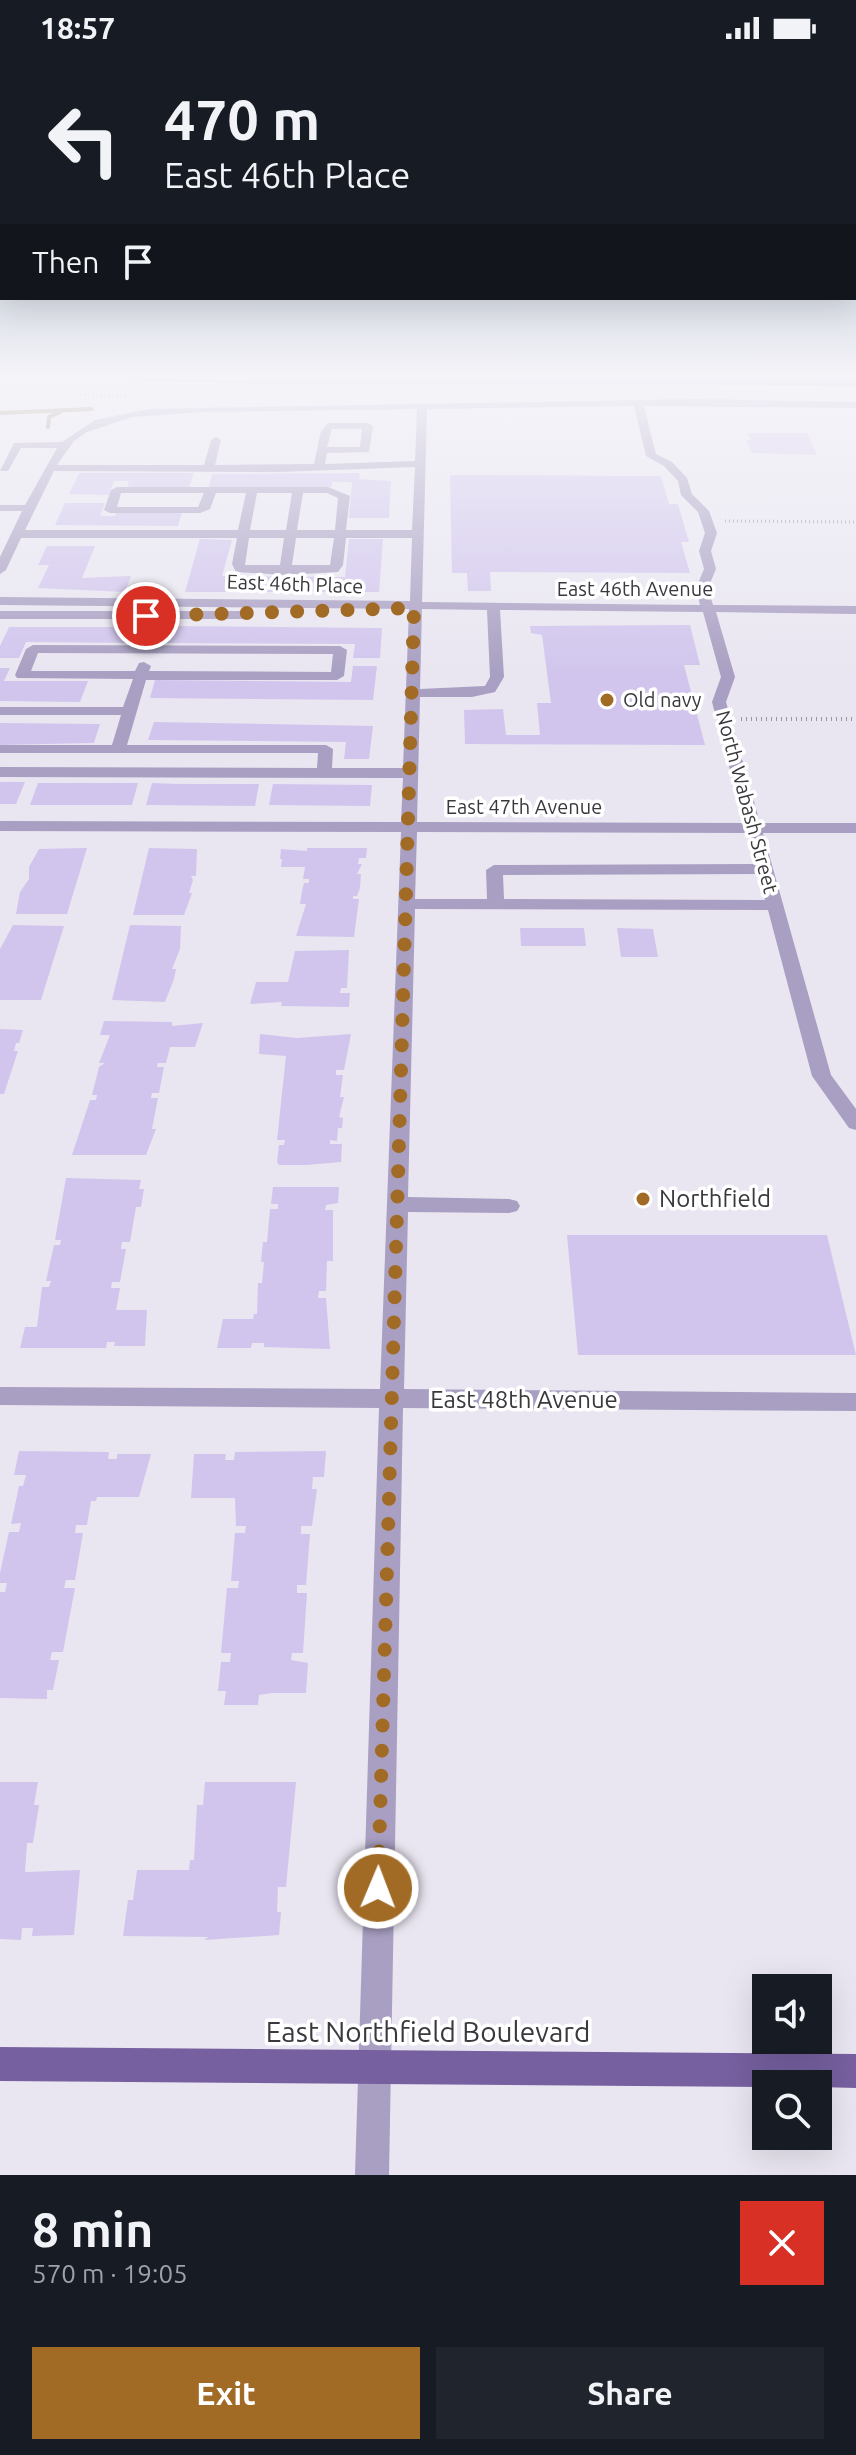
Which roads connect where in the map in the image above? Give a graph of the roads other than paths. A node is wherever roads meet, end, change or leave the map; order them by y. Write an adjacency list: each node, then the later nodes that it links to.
1 (47, 477): 8 (street)
2 (419, 477): 13 (street)
3 (680, 477): 19 (street, North Wabash Street)
4 (211, 490): 4 (street); 5 (street)
5 (252, 490): 6 (street); 10 (street)
6 (298, 490): 11 (street); 12 (street)
7 (0, 508): 8 (street)
8 (31, 508): 9 (street)
9 (18, 534): 10 (street); 14 (street)
10 (244, 534): 11 (street); 15 (street)
11 (292, 534): 12 (street); 15 (street)
12 (339, 534): 13 (street); 15 (street)
13 (417, 534): 17 (street)
14 (0, 570)
15 (285, 571)
16 (0, 601): 17 (street, East 46th Place)
17 (414, 608): 18 (street, East 46th Avenue); 21 (street, East 46th Place); 24 (street)
18 (493, 608): 19 (street, East 46th Avenue); 24 (street)
19 (707, 610): 20 (street, East 46th Avenue); 34 (street, North Wabash Street)
20 (856, 610)
21 (0, 615)
22 (149, 649): 23 (street); 23 (street); 23 (street)
23 (141, 676): 26 (street)
24 (412, 693): 31 (street)
25 (0, 711): 26 (street)
26 (129, 711): 28 (street)
27 (0, 749): 28 (street)
28 (118, 749): 30 (street)
29 (0, 772): 30 (street)
30 (324, 773): 31 (street)
31 (409, 773): 33 (street)
32 (0, 826): 33 (street, East 47th Avenue)
33 (408, 827): 34 (street, East 47th Avenue); 37 (street)
34 (754, 828): 35 (street, East 47th Avenue); 36 (street, North Wabash Street)
35 (856, 828)
36 (765, 869): 38 (street); 39 (street, North Wabash Street)
37 (406, 904): 38 (street); 41 (street)
38 (496, 904): 39 (street)
39 (775, 905): 40 (street, North Wabash Street)
40 (856, 1123)
41 (397, 1204): 42 (street); 44 (street)
42 (509, 1206)
43 (0, 1396): 44 (street, East 48th Avenue)
44 (392, 1399): 45 (street, East 48th Avenue); 47 (street)
45 (856, 1402)
46 (0, 2064): 47 (main road, East Northfield Boulevard)
47 (374, 2065): 48 (main road, East Northfield Boulevard); 49 (street)
48 (856, 2071)
49 (372, 2175)

